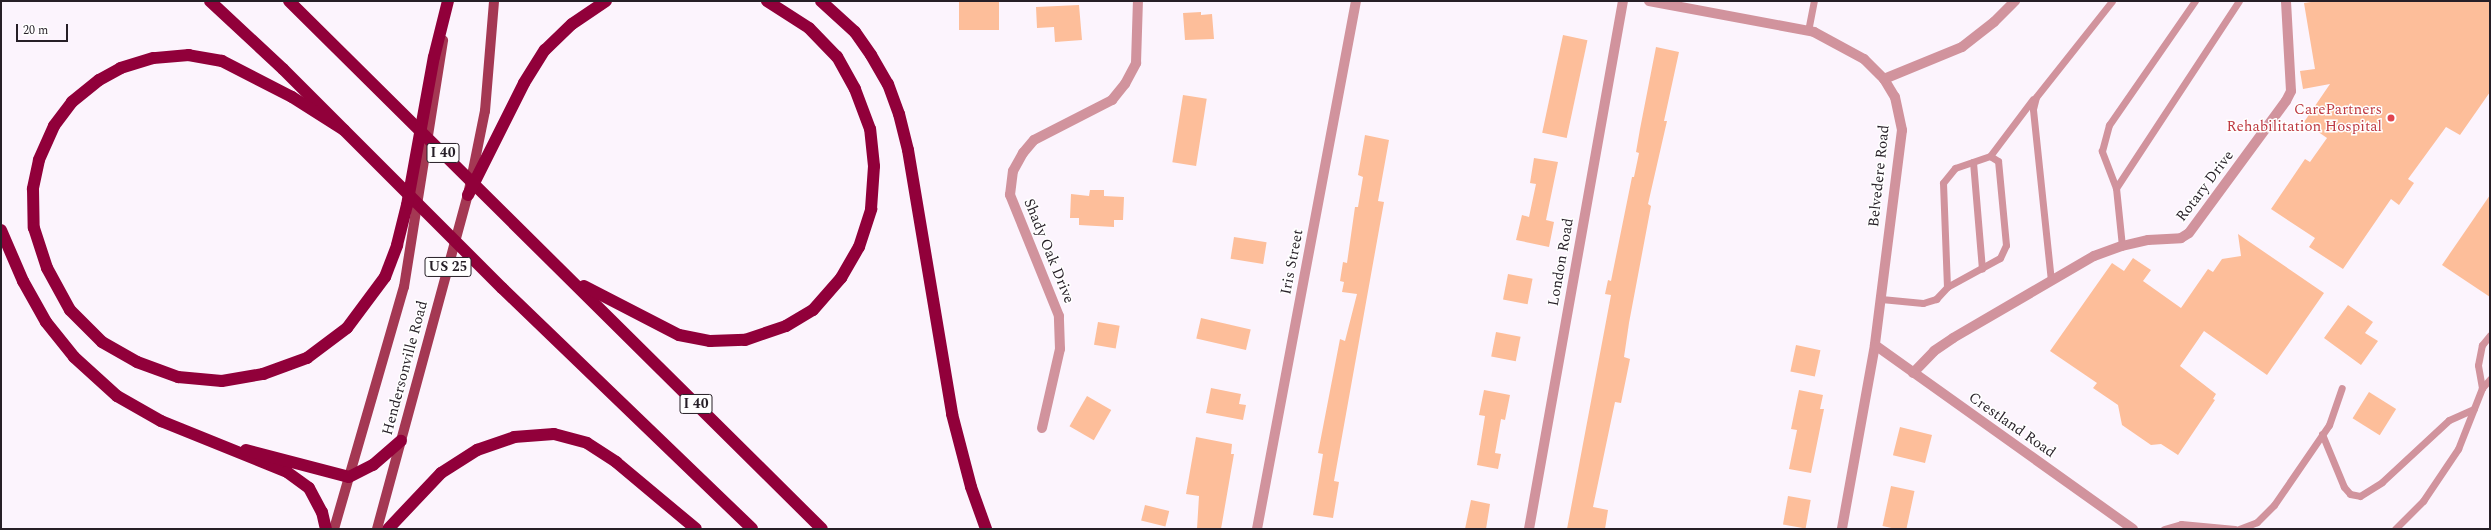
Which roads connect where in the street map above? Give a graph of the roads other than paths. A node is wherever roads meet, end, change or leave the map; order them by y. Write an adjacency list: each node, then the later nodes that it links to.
1 (210, 1): 21 (highway)
2 (290, 1): 29 (highway, I 40)
3 (449, 1): 21 (highway); 44 (main road, Hendersonville Road / US 25)
4 (494, 1): 25 (main road, Hendersonville Road / US 25)
5 (606, 1): 25 (highway)
6 (767, 1): 29 (highway)
7 (821, 1): 52 (highway)
8 (1138, 1): 40 (street, Shady Oak Drive)
9 (1356, 1): 53 (street, Iris Street)
10 (1623, 1): 54 (street, London Road)
11 (1649, 1): 18 (street, Belvedere Road)
12 (1814, 1): 18 (lane)
13 (2015, 1): 19 (street)
14 (2112, 1): 20 (lane)
15 (2195, 1): 24 (lane)
16 (2240, 1): 24 (lane)
17 (2286, 1): 27 (street, Rotary Drive)
18 (1808, 31): 19 (street, Belvedere Road)
19 (1884, 79): 32 (street, Belvedere Road)
20 (2036, 97): 22 (lane); 30 (lane)
21 (344, 130): 50 (highway)
22 (1990, 156): 23 (lane); 28 (lane)
23 (1973, 162): 28 (lane); 31 (lane)
24 (2116, 188): 27 (lane)
25 (468, 195): 42 (main road, Hendersonville Road / US 25)
26 (1, 230): 43 (highway)
27 (2122, 246): 30 (street, Rotary Drive)
28 (1982, 269): 31 (lane)
29 (570, 278): 51 (highway, I 40)
30 (2051, 281): 35 (street, Rotary Drive)
31 (1947, 287): 32 (lane)
32 (1880, 300): 34 (street, Belvedere Road)
33 (2490, 335): 38 (lane)
34 (1874, 345): 35 (street, Crestland Road); 55 (street, Belvedere Road)
35 (1914, 373): 56 (street, Crestland Road)
36 (2490, 379): 38 (lane)
37 (2342, 388): 41 (lane)
38 (2482, 388): 39 (lane)
39 (2474, 409): 41 (lane); 60 (lane)
40 (1042, 428)
41 (2322, 434): 59 (lane)
42 (401, 440): 44 (highway); 47 (main road, Hendersonville Road / US 25)
43 (220, 445): 44 (highway); 45 (highway)
44 (349, 477): 46 (main road, Hendersonville Road / US 25)
45 (326, 529)
46 (334, 529)
47 (376, 529)
48 (388, 529): 49 (highway)
49 (696, 529)
50 (752, 529)
51 (822, 529)
52 (986, 529)
53 (1257, 529)
54 (1529, 529)
55 (1842, 529)
56 (2133, 529)
57 (2164, 529): 58 (lane)
58 (2234, 529)
59 (2239, 529)
60 (2395, 529)

